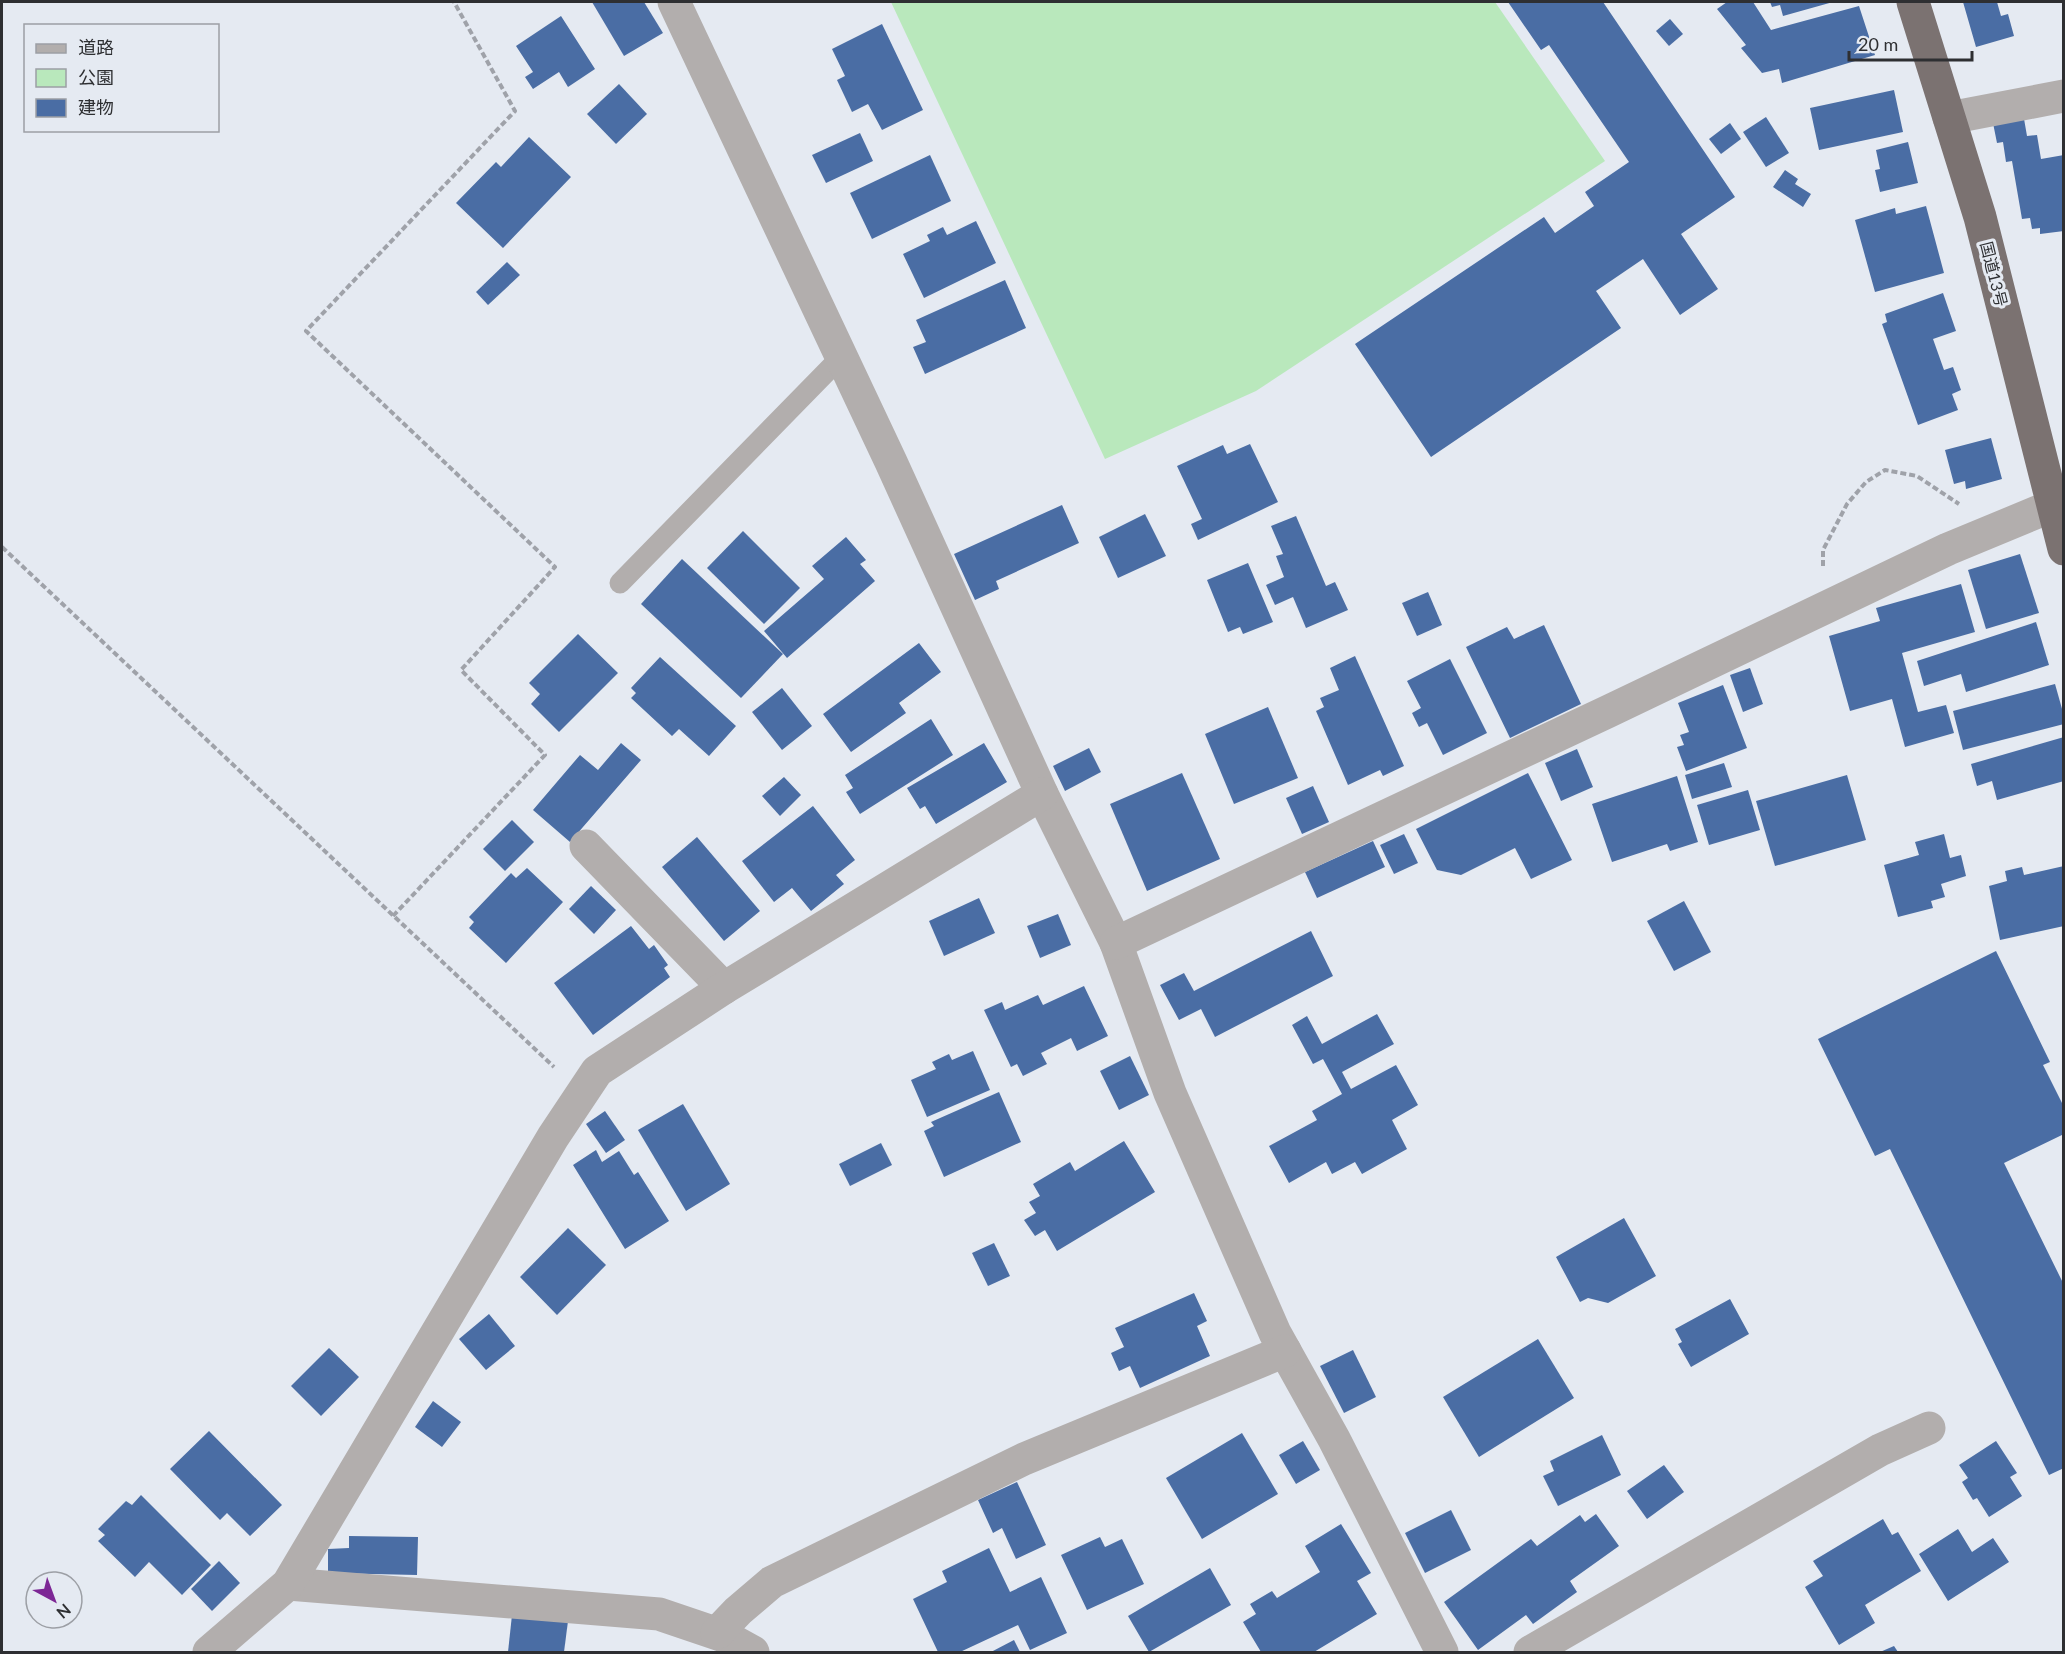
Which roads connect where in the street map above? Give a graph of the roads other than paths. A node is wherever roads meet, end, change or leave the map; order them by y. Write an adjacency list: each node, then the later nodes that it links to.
1 (674, 2): 5 (street)
2 (1913, 2): 4 (highway, 国道13号)
3 (2064, 96): 4 (street)
4 (1949, 118): 6 (highway, 国道13号)
5 (842, 357): 8 (lane); 9 (street)
6 (2052, 506): 7 (highway, 国道13号); 11 (street)
7 (2064, 549)
8 (620, 583)
9 (1042, 794): 11 (street); 12 (street)
10 (586, 846): 12 (street)
11 (1116, 943): 13 (street)
12 (724, 988): 15 (street)
13 (1285, 1351): 16 (street); 19 (street)
14 (1929, 1428): 20 (street)
15 (288, 1584): 16 (street); 17 (street)
16 (717, 1633): 18 (street)
17 (208, 1653)
18 (753, 1653)
19 (1442, 1653)
20 (1530, 1653)

